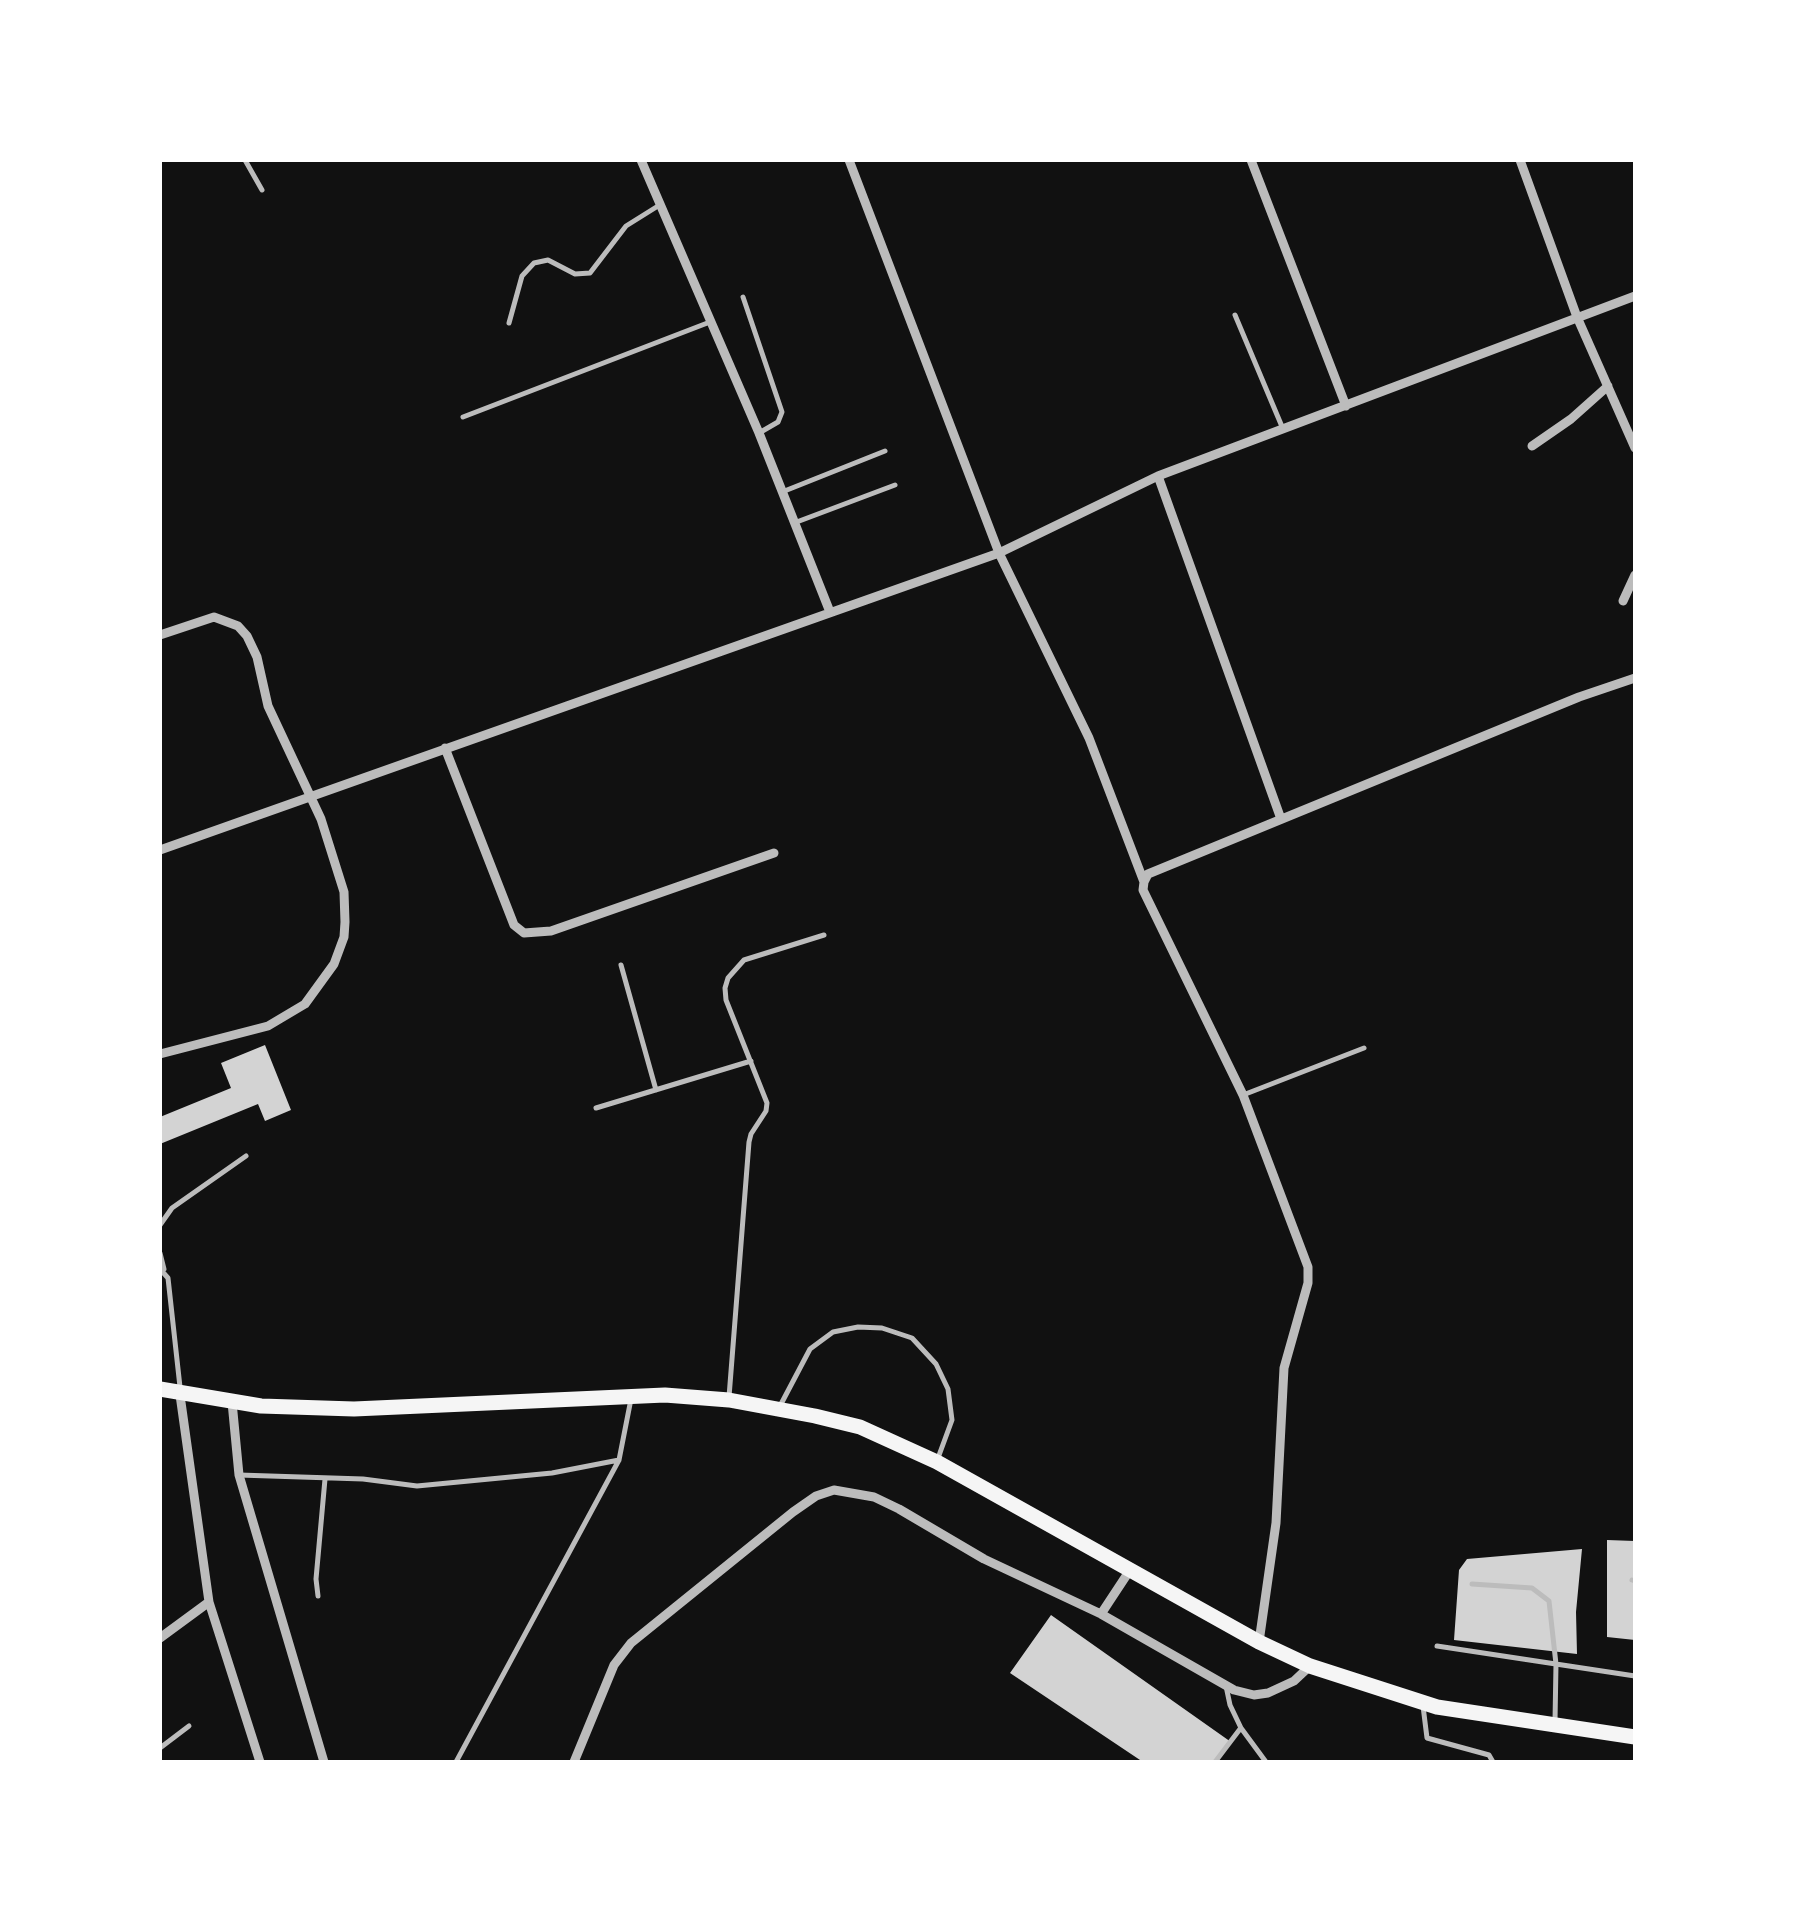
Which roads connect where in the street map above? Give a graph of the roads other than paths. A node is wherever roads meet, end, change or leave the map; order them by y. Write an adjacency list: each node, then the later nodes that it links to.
1 (245, 160): 6 (lane)
2 (641, 160): 7 (street)
3 (849, 160): 26 (street)
4 (1251, 160): 15 (street)
5 (1520, 160): 11 (street)
6 (262, 190)
7 (658, 206): 12 (street); 13 (lane)
8 (743, 296): 18 (lane)
9 (1635, 296): 11 (street)
10 (1235, 314): 17 (lane)
11 (1577, 318): 14 (street); 15 (street)
12 (710, 322): 16 (lane); 18 (street)
13 (509, 323)
14 (1608, 386): 19 (street); 20 (street)
15 (1346, 406): 17 (street)
16 (463, 417)
17 (1283, 429): 22 (street)
18 (759, 432): 24 (street)
19 (1532, 446)
20 (1635, 448)
21 (885, 452): 24 (lane)
22 (1158, 476): 26 (street); 34 (street)
23 (895, 485): 25 (lane)
24 (782, 492): 25 (street)
25 (794, 523): 29 (street)
26 (998, 553): 29 (street); 37 (street)
27 (1635, 576): 28 (street)
28 (1623, 601)
29 (830, 612): 32 (street)
30 (160, 634): 33 (street)
31 (1635, 678): 34 (street)
32 (445, 748): 33 (street); 36 (street)
33 (308, 796): 35 (street); 41 (street)
34 (1281, 819): 37 (street)
35 (160, 850)
36 (774, 853)
37 (1144, 882): 44 (street)
38 (824, 934): 42 (lane)
39 (621, 965): 43 (lane)
40 (1364, 1048): 44 (lane)
41 (160, 1054)
42 (751, 1062): 43 (lane); 53 (lane)
43 (656, 1090): 45 (lane)
44 (1243, 1095): 66 (street)
45 (596, 1108)
46 (246, 1156): 47 (lane)
47 (160, 1224)
48 (160, 1253): 49 (lane)
49 (162, 1270): 51 (lane)
50 (160, 1389): 51 (highway)
51 (180, 1394): 54 (highway); 63 (street)
52 (631, 1396): 53 (highway); 54 (highway); 56 (lane)
53 (729, 1400): 55 (highway)
54 (232, 1402): 58 (street)
55 (778, 1409): 57 (highway); 57 (lane)
56 (619, 1460): 59 (lane); 80 (lane)
57 (937, 1462): 60 (highway)
58 (240, 1475): 59 (lane); 79 (street)
59 (325, 1479): 62 (lane)
60 (1130, 1570): 64 (street); 66 (highway)
61 (1472, 1584): 68 (lane)
62 (318, 1596)
63 (209, 1602): 65 (street); 78 (street)
64 (1100, 1614): 71 (street); 81 (street)
65 (160, 1638)
66 (1259, 1642): 69 (highway)
67 (1437, 1646): 68 (lane)
68 (1556, 1664): 70 (lane); 73 (lane)
69 (1310, 1666): 71 (street); 72 (highway)
70 (1635, 1676)
71 (1226, 1686): 75 (lane)
72 (1423, 1704): 73 (highway); 84 (lane)
73 (1555, 1725): 76 (highway)
74 (189, 1726): 77 (lane)
75 (1240, 1728): 82 (lane); 83 (lane)
76 (1635, 1738)
77 (160, 1748)
78 (260, 1762)
79 (324, 1762)
80 (456, 1762)
81 (574, 1762)
82 (1215, 1762)
83 (1266, 1762)
84 (1493, 1762)

